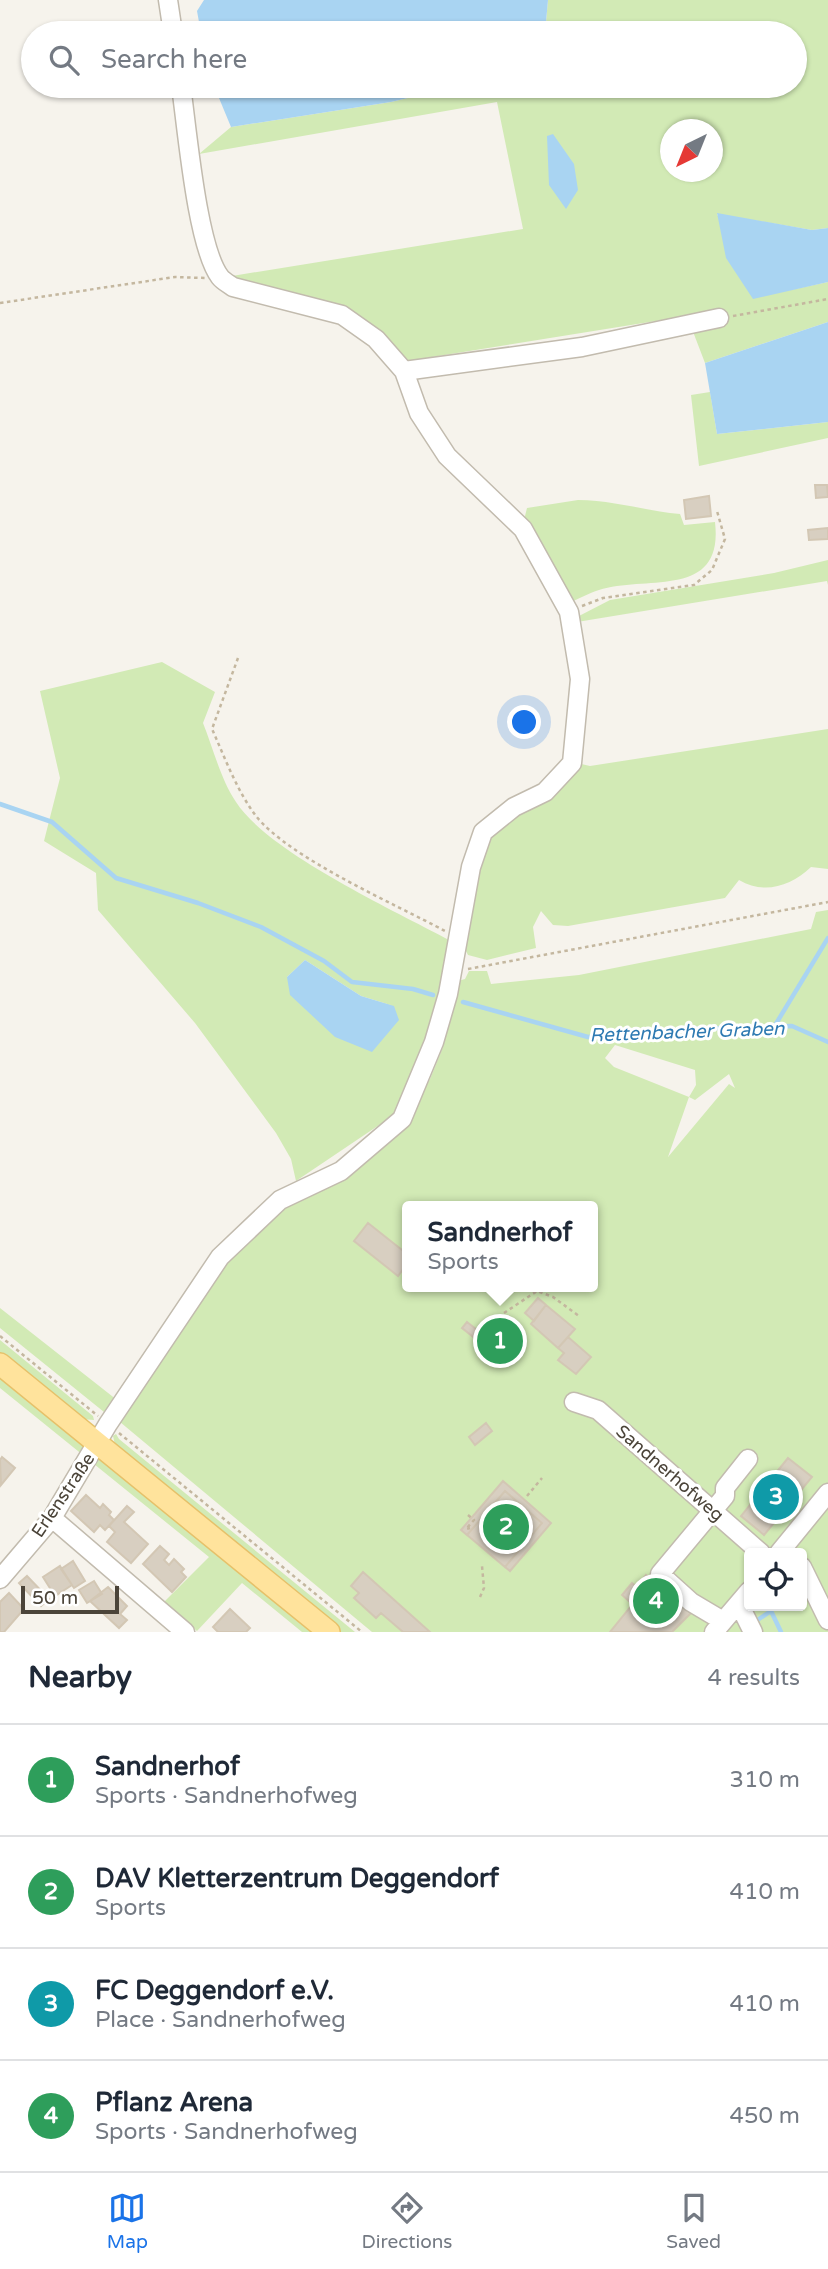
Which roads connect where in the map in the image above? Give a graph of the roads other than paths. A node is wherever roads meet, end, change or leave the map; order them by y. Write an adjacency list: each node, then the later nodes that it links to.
1 (168, 0): 2 (street)
2 (171, 21)
3 (183, 98): 5 (street)
4 (719, 318): 5 (street)
5 (404, 371): 8 (street, Erlenstraße)
6 (0, 1364): 8 (main road)
7 (574, 1402): 11 (street, Sandnerhofweg)
8 (106, 1435): 12 (street, Erlenstraße); 23 (main road)
9 (748, 1459): 11 (street)
10 (828, 1493): 14 (street)
11 (712, 1510): 13 (street, Sandnerhofweg); 21 (street)
12 (52, 1518): 16 (street, Erlenstraße); 22 (street)
13 (755, 1548)
14 (789, 1548)
15 (807, 1574): 18 (street)
16 (0, 1579)
17 (744, 1597): 21 (street)
18 (823, 1597): 20 (street)
19 (748, 1611): 24 (street)
20 (828, 1620)
21 (719, 1627)
22 (186, 1632)
23 (329, 1632)
24 (753, 1632)

